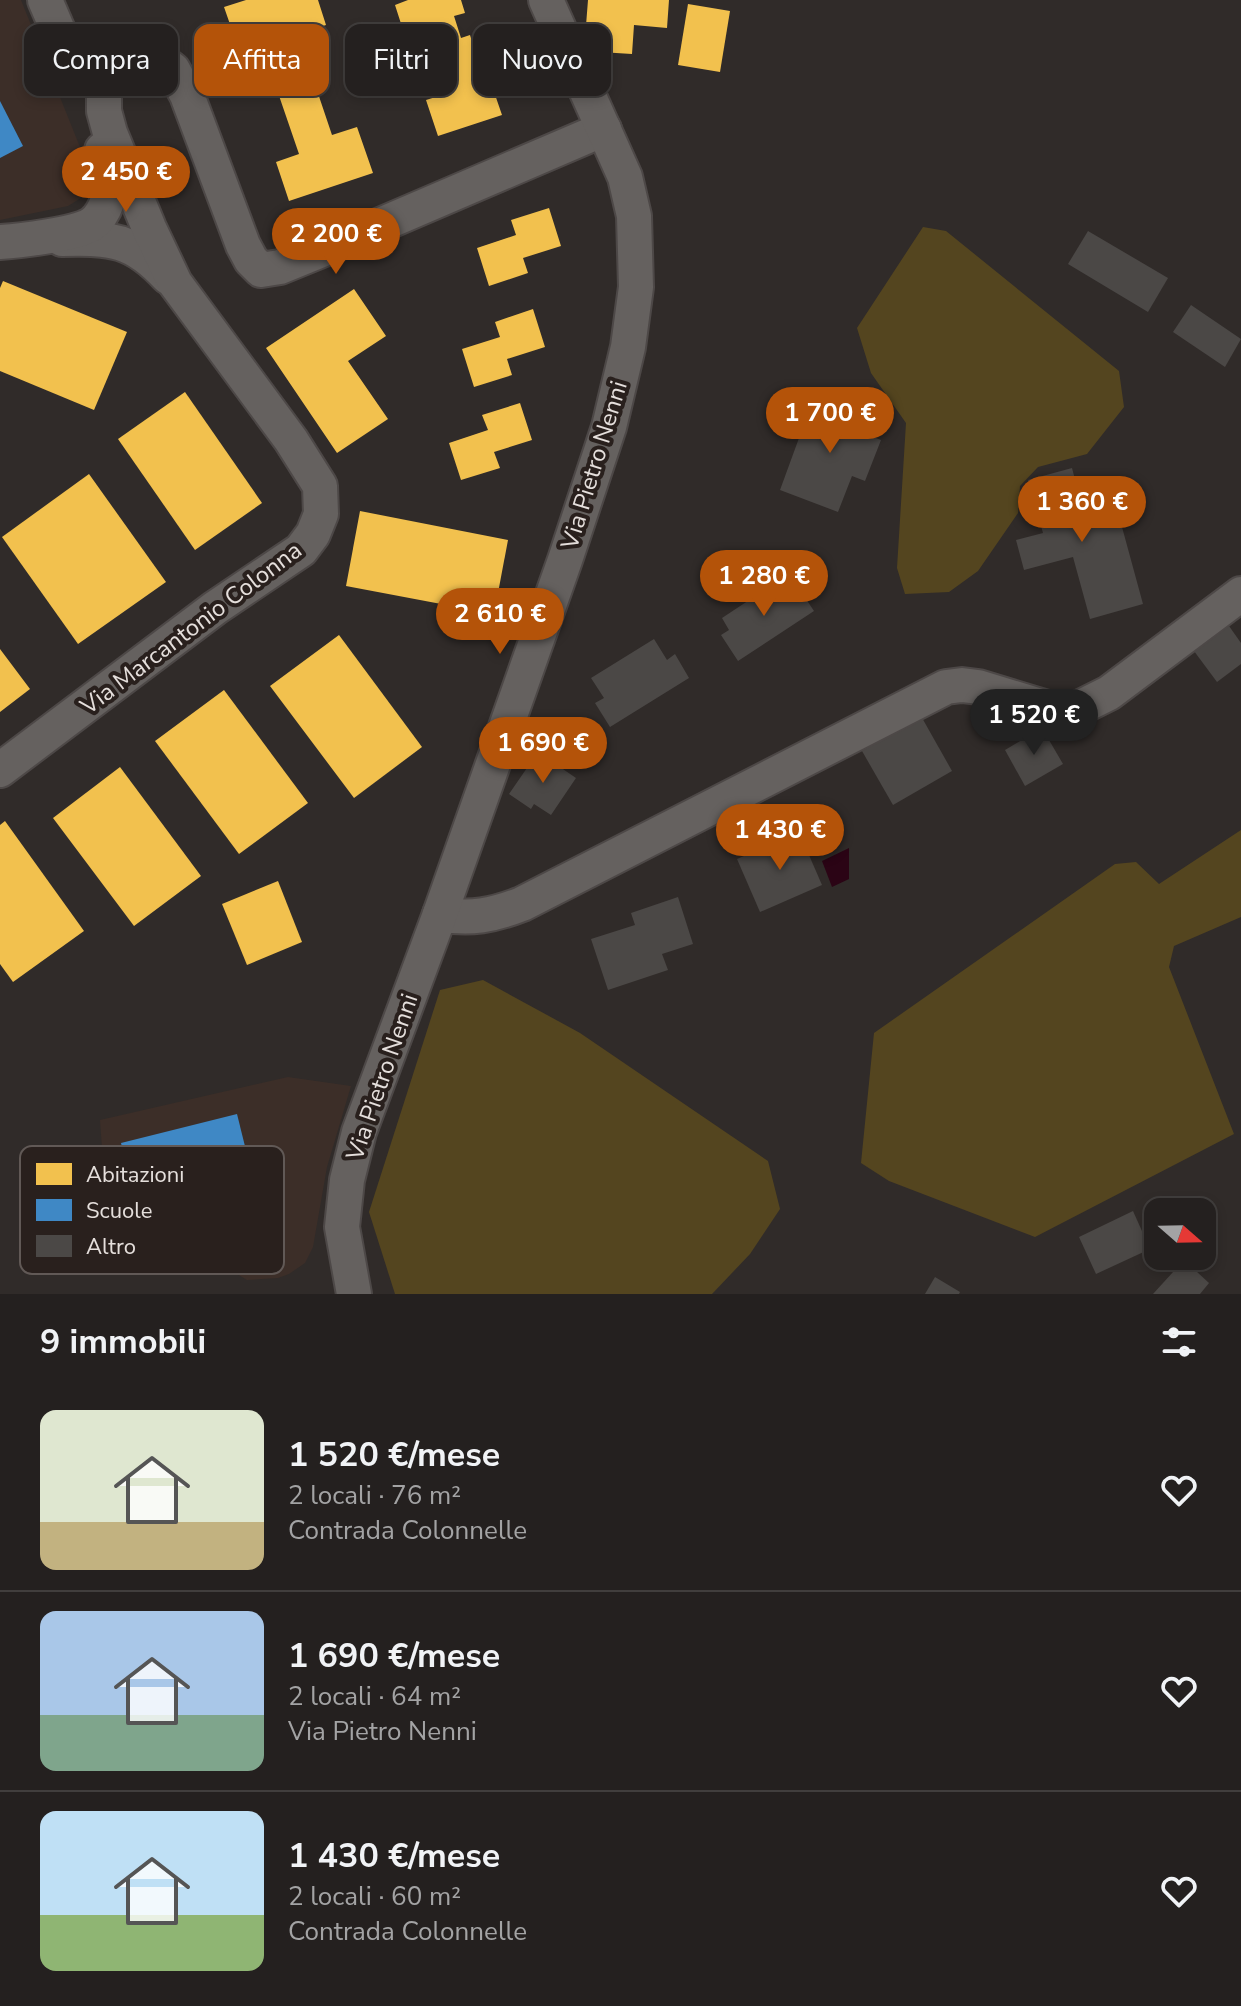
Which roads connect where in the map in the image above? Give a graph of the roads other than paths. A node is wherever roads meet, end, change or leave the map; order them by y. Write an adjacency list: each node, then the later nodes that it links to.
1 (45, 0): 3 (street)
2 (546, 0): 7 (street, Via Pietro Nenni)
3 (60, 24)
4 (178, 79): 7 (street)
5 (94, 96): 8 (street)
6 (99, 96): 9 (street, Via Marcantonio Colonna)
7 (604, 129): 12 (street, Via Pietro Nenni)
8 (17, 241): 9 (street)
9 (179, 289): 11 (street, Via Marcantonio Colonna)
10 (1241, 594): 12 (street)
11 (0, 770)
12 (440, 914): 13 (street, Via Pietro Nenni)
13 (354, 1294)

